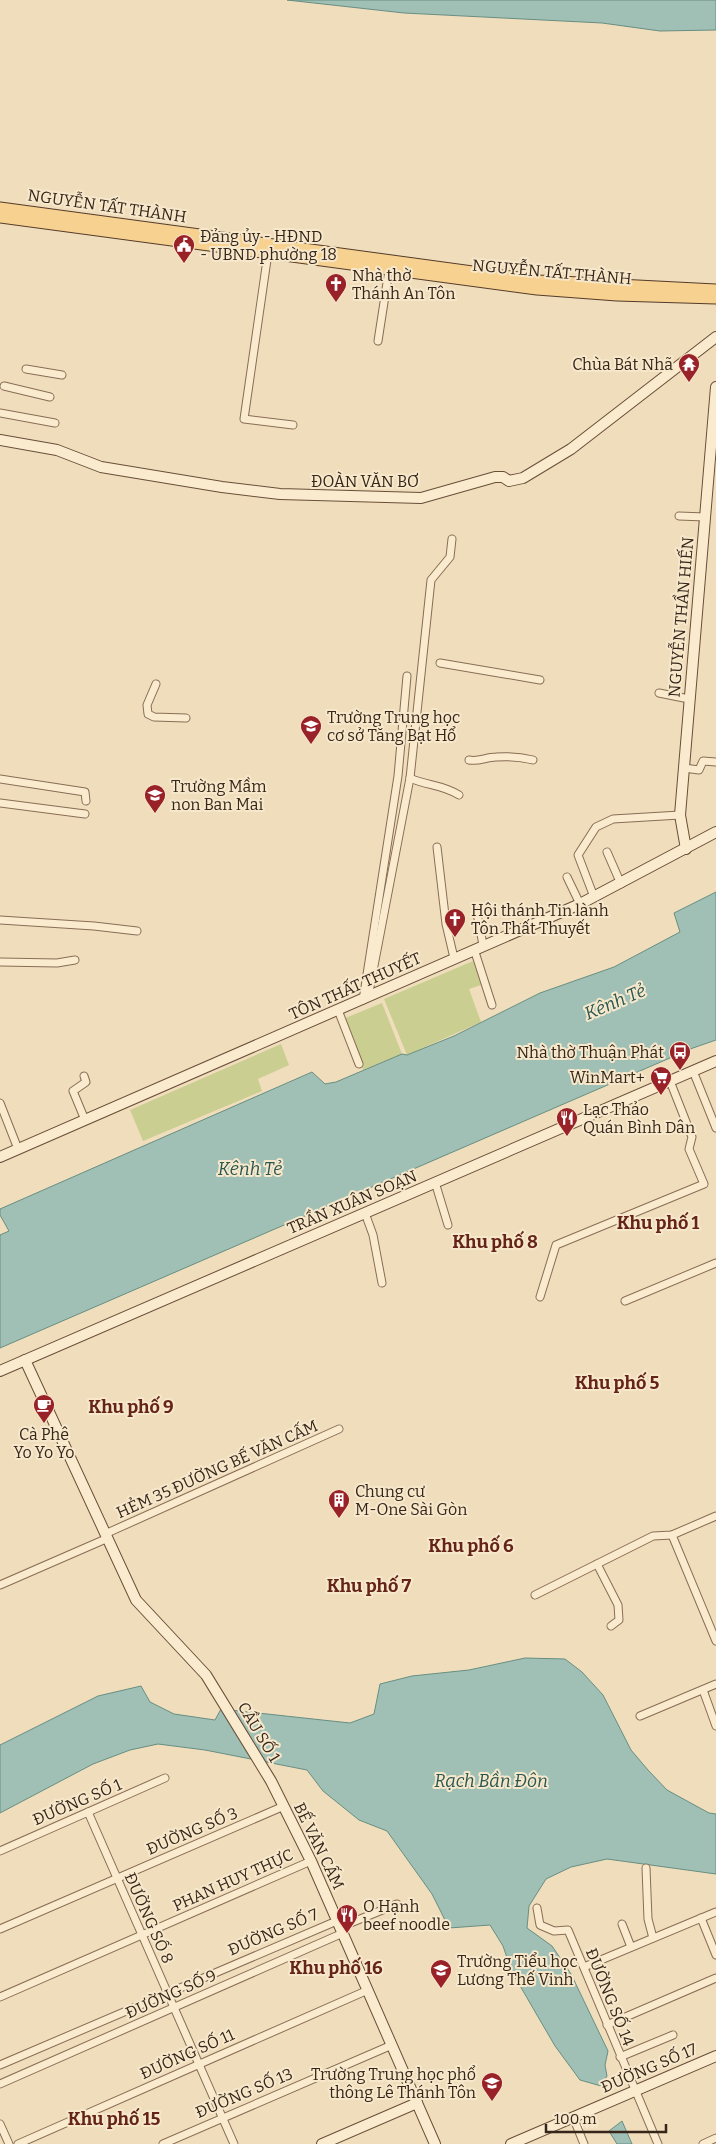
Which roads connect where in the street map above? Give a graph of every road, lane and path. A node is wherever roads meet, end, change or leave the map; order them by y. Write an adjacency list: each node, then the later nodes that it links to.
1 (0, 208): 5 (main road, NGUYỄN TẤT THÀNH)
2 (0, 216): 3 (main road, NGUYỄN TẤT THÀNH)
3 (268, 253): 4 (main road, NGUYỄN TẤT THÀNH); 16 (street)
4 (389, 270): 6 (main road, NGUYỄN TẤT THÀNH); 8 (street)
5 (716, 290)
6 (716, 298)
7 (716, 337): 17 (street, ĐOÀN VĂN BƠ)
8 (378, 341)
9 (26, 369): 10 (street)
10 (62, 376)
11 (4, 386): 13 (street)
12 (716, 387): 19 (street, NGUYỄN THẦN HIẾN)
13 (50, 397)
14 (0, 413): 15 (street)
15 (54, 424)
16 (293, 424)
17 (0, 440)
18 (680, 516): 19 (street)
19 (705, 517): 26 (street, NGUYỄN THẦN HIẾN)
20 (452, 539): 32 (street)
21 (440, 664): 23 (street)
22 (407, 676): 54 (street)
23 (540, 680)
24 (156, 684): 27 (street)
25 (659, 693): 26 (street)
26 (690, 699): 31 (street, NGUYỄN THẦN HIẾN)
27 (186, 718)
28 (468, 760): 29 (street)
29 (533, 760)
30 (716, 762): 31 (street)
31 (684, 768): 38 (street, NGUYỄN THẦN HIẾN)
32 (410, 778): 34 (street); 54 (street)
33 (0, 779): 35 (street)
34 (459, 795)
35 (86, 801)
36 (0, 803): 37 (street)
37 (85, 814)
38 (680, 815): 41 (street, NGUYỄN THẦN HIẾN); 45 (street)
39 (716, 832): 41 (street, TÔN THẤT THUYẾT)
40 (437, 847): 51 (street)
41 (686, 849): 44 (street, TÔN THẤT THUYẾT)
42 (607, 852): 44 (street)
43 (567, 877): 46 (street)
44 (621, 884): 45 (street, TÔN THẤT THUYẾT)
45 (594, 897): 46 (street, TÔN THẤT THUYẾT)
46 (580, 904): 50 (street, TÔN THẤT THUYẾT)
47 (477, 913): 50 (street)
48 (0, 920): 49 (street)
49 (137, 931)
50 (478, 947): 51 (street, TÔN THẤT THUYẾT); 55 (street)
51 (454, 958): 54 (street, TÔN THẤT THUYẾT)
52 (75, 960): 53 (street)
53 (0, 962)
54 (365, 998): 56 (street, TÔN THẤT THUYẾT)
55 (492, 1005)
56 (338, 1010): 58 (street); 63 (street, TÔN THẤT THUYẾT)
57 (716, 1060): 59 (street, TRẦN XUÂN SOẠN)
58 (358, 1064)
59 (693, 1071): 61 (street, TRẦN XUÂN SOẠN); 64 (street)
60 (84, 1076): 63 (street)
61 (670, 1081): 67 (street, TRẦN XUÂN SOẠN); 72 (street)
62 (0, 1103): 65 (street)
63 (85, 1120): 65 (street, TÔN THẤT THUYẾT)
64 (716, 1128)
65 (18, 1149): 66 (street, TÔN THẤT THUYẾT)
66 (0, 1157)
67 (435, 1182): 68 (street, TRẦN XUÂN SOẠN); 69 (street)
68 (365, 1213): 71 (street); 74 (street, TRẦN XUÂN SOẠN)
69 (448, 1224)
70 (716, 1262): 73 (street)
71 (382, 1283)
72 (540, 1297)
73 (625, 1301)
74 (25, 1360): 75 (street, TRẦN XUÂN SOẠN); 79 (street)
75 (0, 1371)
76 (339, 1429): 79 (street, HẺM 35 ĐƯỜNG BẾ VĂN CẤM)
77 (716, 1516): 78 (street)
78 (672, 1535): 80 (street); 84 (street)
79 (106, 1536): 81 (street, HẺM 35 ĐƯỜNG BẾ VĂN CẤM); 90 (street, CẦU SỐ 1)
80 (597, 1564): 82 (street); 83 (street)
81 (0, 1585)
82 (535, 1595)
83 (611, 1626)
84 (716, 1641)
85 (716, 1684): 86 (street)
86 (703, 1690): 87 (street); 88 (street)
87 (640, 1716)
88 (716, 1726)
89 (165, 1778): 92 (street, ĐƯỜNG SỐ 1)
90 (272, 1781): 91 (street, BẾ VĂN CẤM)
91 (284, 1806): 94 (street, BẾ VĂN CẤM); 96 (street, ĐƯỜNG SỐ 3)
92 (88, 1812): 93 (street, ĐƯỜNG SỐ 1); 96 (street, ĐƯỜNG SỐ 8)
93 (0, 1851)
94 (311, 1860): 101 (street, BẾ VĂN CẤM); 105 (street, PHAN HUY THỰC)
95 (646, 1868): 106 (street)
96 (117, 1879): 104 (street, ĐƯỜNG SỐ 3); 105 (street, ĐƯỜNG SỐ 8)
97 (397, 1904): 103 (street, ĐƯỜNG SỐ 9)
98 (537, 1908): 109 (street, ĐƯỜNG SỐ 14)
99 (715, 1912): 100 (street)
100 (701, 1918): 106 (street); 108 (street)
101 (337, 1919): 103 (street, BẾ VĂN CẤM); 112 (street, ĐƯỜNG SỐ 7)
102 (622, 1924): 107 (street)
103 (346, 1928): 111 (street, BẾ VĂN CẤM); 114 (street, ĐƯỜNG SỐ 9)
104 (0, 1929)
105 (142, 1936): 112 (street, ĐƯỜNG SỐ 8); 113 (street, PHAN HUY THỰC)
106 (653, 1938): 107 (street)
107 (631, 1947): 109 (street)
108 (716, 1955)
109 (584, 1967): 115 (street, ĐƯỜNG SỐ 14)
110 (716, 1978): 115 (street)
111 (368, 1990): 117 (street, BẾ VĂN CẤM); 120 (street, ĐƯỜNG SỐ 11)
112 (166, 1992): 114 (street, ĐƯỜNG SỐ 8); 121 (street, ĐƯỜNG SỐ 7)
113 (0, 1997)
114 (173, 2008): 120 (street, ĐƯỜNG SỐ 8); 122 (street, ĐƯỜNG SỐ 9)
115 (607, 2025): 119 (street, ĐƯỜNG SỐ 14)
116 (673, 2034): 119 (street)
117 (392, 2045): 124 (street, BẾ VĂN CẤM); 126 (street, ĐƯỜNG SỐ 13)
118 (716, 2056): 123 (street, ĐƯỜNG SỐ 17)
119 (620, 2057): 123 (street, ĐƯỜNG SỐ 14)
120 (198, 2064): 126 (street, ĐƯỜNG SỐ 8); 130 (street, ĐƯỜNG SỐ 11)
121 (0, 2065)
122 (0, 2084)
123 (634, 2091): 125 (street, ĐƯỜNG SỐ 17); 137 (street, ĐƯỜNG SỐ 14)
124 (417, 2103): 133 (street); 134 (street, BẾ VĂN CẤM)
125 (573, 2117): 135 (street, ĐƯỜNG SỐ 17); 136 (street)
126 (222, 2118): 131 (street, ĐƯỜNG SỐ 13); 132 (street, ĐƯỜNG SỐ 8)
127 (0, 2124): 129 (street)
128 (716, 2138): 138 (street)
129 (9, 2144)
130 (18, 2144)
131 (163, 2144)
132 (234, 2144)
133 (322, 2144)
134 (435, 2144)
135 (511, 2144)
136 (584, 2144)
137 (658, 2144)
138 (703, 2144)

